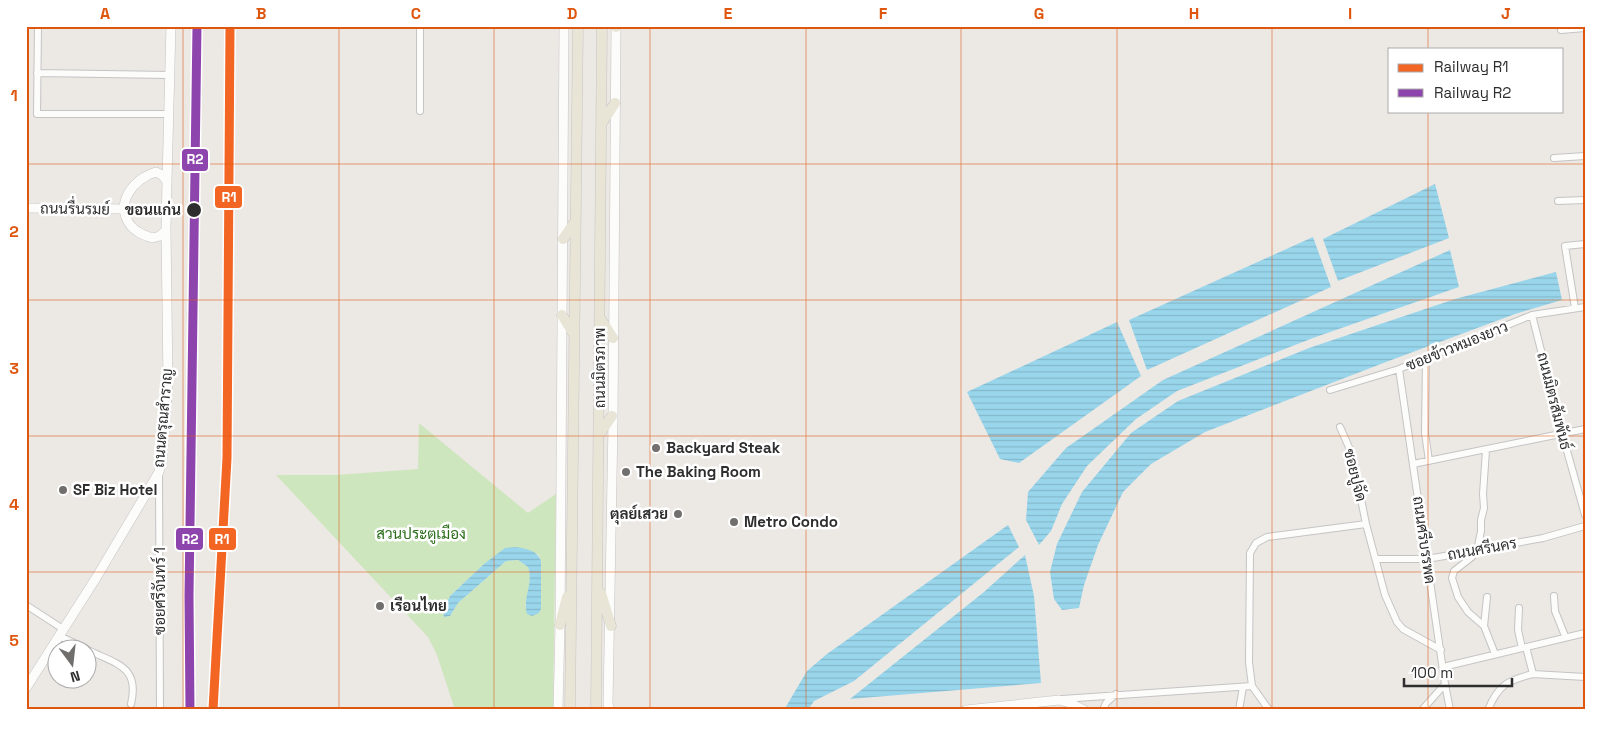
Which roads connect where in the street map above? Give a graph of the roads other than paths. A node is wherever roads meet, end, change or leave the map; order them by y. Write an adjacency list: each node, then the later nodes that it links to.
1 (38, 26): 10 (street)
2 (170, 26): 11 (main road)
3 (420, 26): 13 (street)
4 (564, 26): 28 (main road)
5 (578, 26): 25 (main road, ถนนมิตรภาพ)
6 (602, 26): 15 (main road, ถนนมิตรภาพ)
7 (615, 26): 12 (main road, ถนนมิตรภาพ)
8 (1585, 28): 9 (street)
9 (1560, 30)
10 (37, 73): 11 (street); 14 (street)
11 (170, 75): 14 (main road)
12 (615, 103): 15 (main road); 37 (main road, ถนนมิตรภาพ)
13 (420, 111)
14 (169, 114): 16 (main road)
15 (602, 124): 35 (main road, ถนนมิตรภาพ)
16 (166, 150): 19 (main road); 20 (main road)
17 (1585, 156): 18 (street)
18 (1554, 158)
19 (148, 174): 20 (main road); 24 (main road)
20 (166, 181): 26 (main road)
21 (1585, 200): 22 (street)
22 (1558, 201)
23 (26, 208): 24 (main road, ถนนรื่นรมย์)
24 (125, 209): 27 (main road)
25 (575, 222): 28 (main road); 36 (main road, ถนนมิตรภาพ)
26 (166, 230): 27 (main road); 30 (main road, ถนนดรุณสำราญ)
27 (152, 238): 30 (main road)
28 (563, 239): 33 (main road)
29 (1585, 244): 32 (street)
30 (166, 253): 49 (main road, ถนนดรุณสำราญ)
31 (1585, 307): 32 (street, ซอยข้าวหมองยาว)
32 (1575, 308): 34 (street, ซอยข้าวหมองยาว)
33 (562, 315): 36 (main road); 62 (main road)
34 (1532, 315): 38 (street, ซอยข้าวหมองยาว); 44 (street, ถนนมิตรสัมพันธ์)
35 (600, 318): 37 (main road); 45 (main road, ถนนมิตรภาพ)
36 (574, 334): 57 (main road, ถนนมิตรภาพ)
37 (613, 338): 41 (main road, ถนนมิตรภาพ)
38 (1426, 358): 39 (street, ซอยข้าวหมองยาว); 47 (street)
39 (1399, 369): 40 (street, ซอยข้าวหมองยาว); 48 (street, ถนนศรีบรรพด)
40 (1330, 390)
41 (612, 416): 45 (main road); 63 (main road, ถนนมิตรภาพ)
42 (1340, 427): 51 (street, ซอยปูจัด)
43 (1585, 429): 44 (street)
44 (1562, 433): 46 (street); 50 (street, ถนนมิตรสัมพันธ์)
45 (599, 435): 56 (main road, ถนนมิตรภาพ)
46 (1486, 450): 47 (street); 53 (street)
47 (1429, 461): 48 (street)
48 (1413, 464): 55 (street, ถนนศรีบรรพด)
49 (159, 472): 65 (main road, ถนนดรุณสำราญ); 84 (street, ซอยศรีจันทร์ 1)
50 (1585, 515)
51 (1366, 524): 54 (street, ซอยปูจัด); 77 (street)
52 (1585, 526): 53 (street, ถนนศรีนคร)
53 (1474, 551): 55 (street, ถนนศรีนคร); 64 (street)
54 (1377, 559): 55 (street, ถนนศรีนคร); 70 (street, ซอยปูจัด)
55 (1427, 559): 70 (street, ถนนศรีบรรพด)
56 (596, 577): 63 (main road); 87 (main road, ถนนมิตรภาพ)
57 (572, 580): 62 (main road); 86 (main road, ถนนมิตรภาพ)
58 (1554, 596): 67 (street)
59 (1487, 597): 64 (street)
60 (26, 605): 65 (street)
61 (1519, 608): 69 (street)
62 (560, 625): 85 (main road)
63 (610, 626): 83 (main road, ถนนมิตรภาพ)
64 (1484, 626): 71 (street)
65 (61, 633): 68 (street); 79 (main road, ถนนดรุณสำราญ)
66 (1585, 633): 67 (street)
67 (1565, 636): 69 (street)
68 (69, 638)
69 (1524, 648): 71 (street); 74 (street)
70 (1441, 650): 73 (street, ถนนศรีบรรพด)
71 (1495, 654): 73 (street)
72 (98, 655): 82 (street)
73 (1443, 667): 76 (street, ถนนศรีบรรพด)
74 (1532, 674): 75 (street); 95 (street)
75 (1585, 677)
76 (1445, 684): 93 (street); 94 (street, ถนนศรีบรรพด)
77 (1252, 686): 78 (street); 92 (street)
78 (1243, 687): 80 (street); 91 (street)
79 (26, 688)
80 (1116, 694): 81 (street); 90 (street)
81 (1059, 700): 88 (main road); 89 (main road)
82 (131, 704)
83 (609, 708)
84 (160, 710)
85 (558, 710)
86 (570, 710)
87 (596, 710)
88 (966, 710)
89 (1084, 710)
90 (1103, 710)
91 (1239, 710)
92 (1269, 710)
93 (1422, 710)
94 (1450, 710)
95 (1488, 710)

